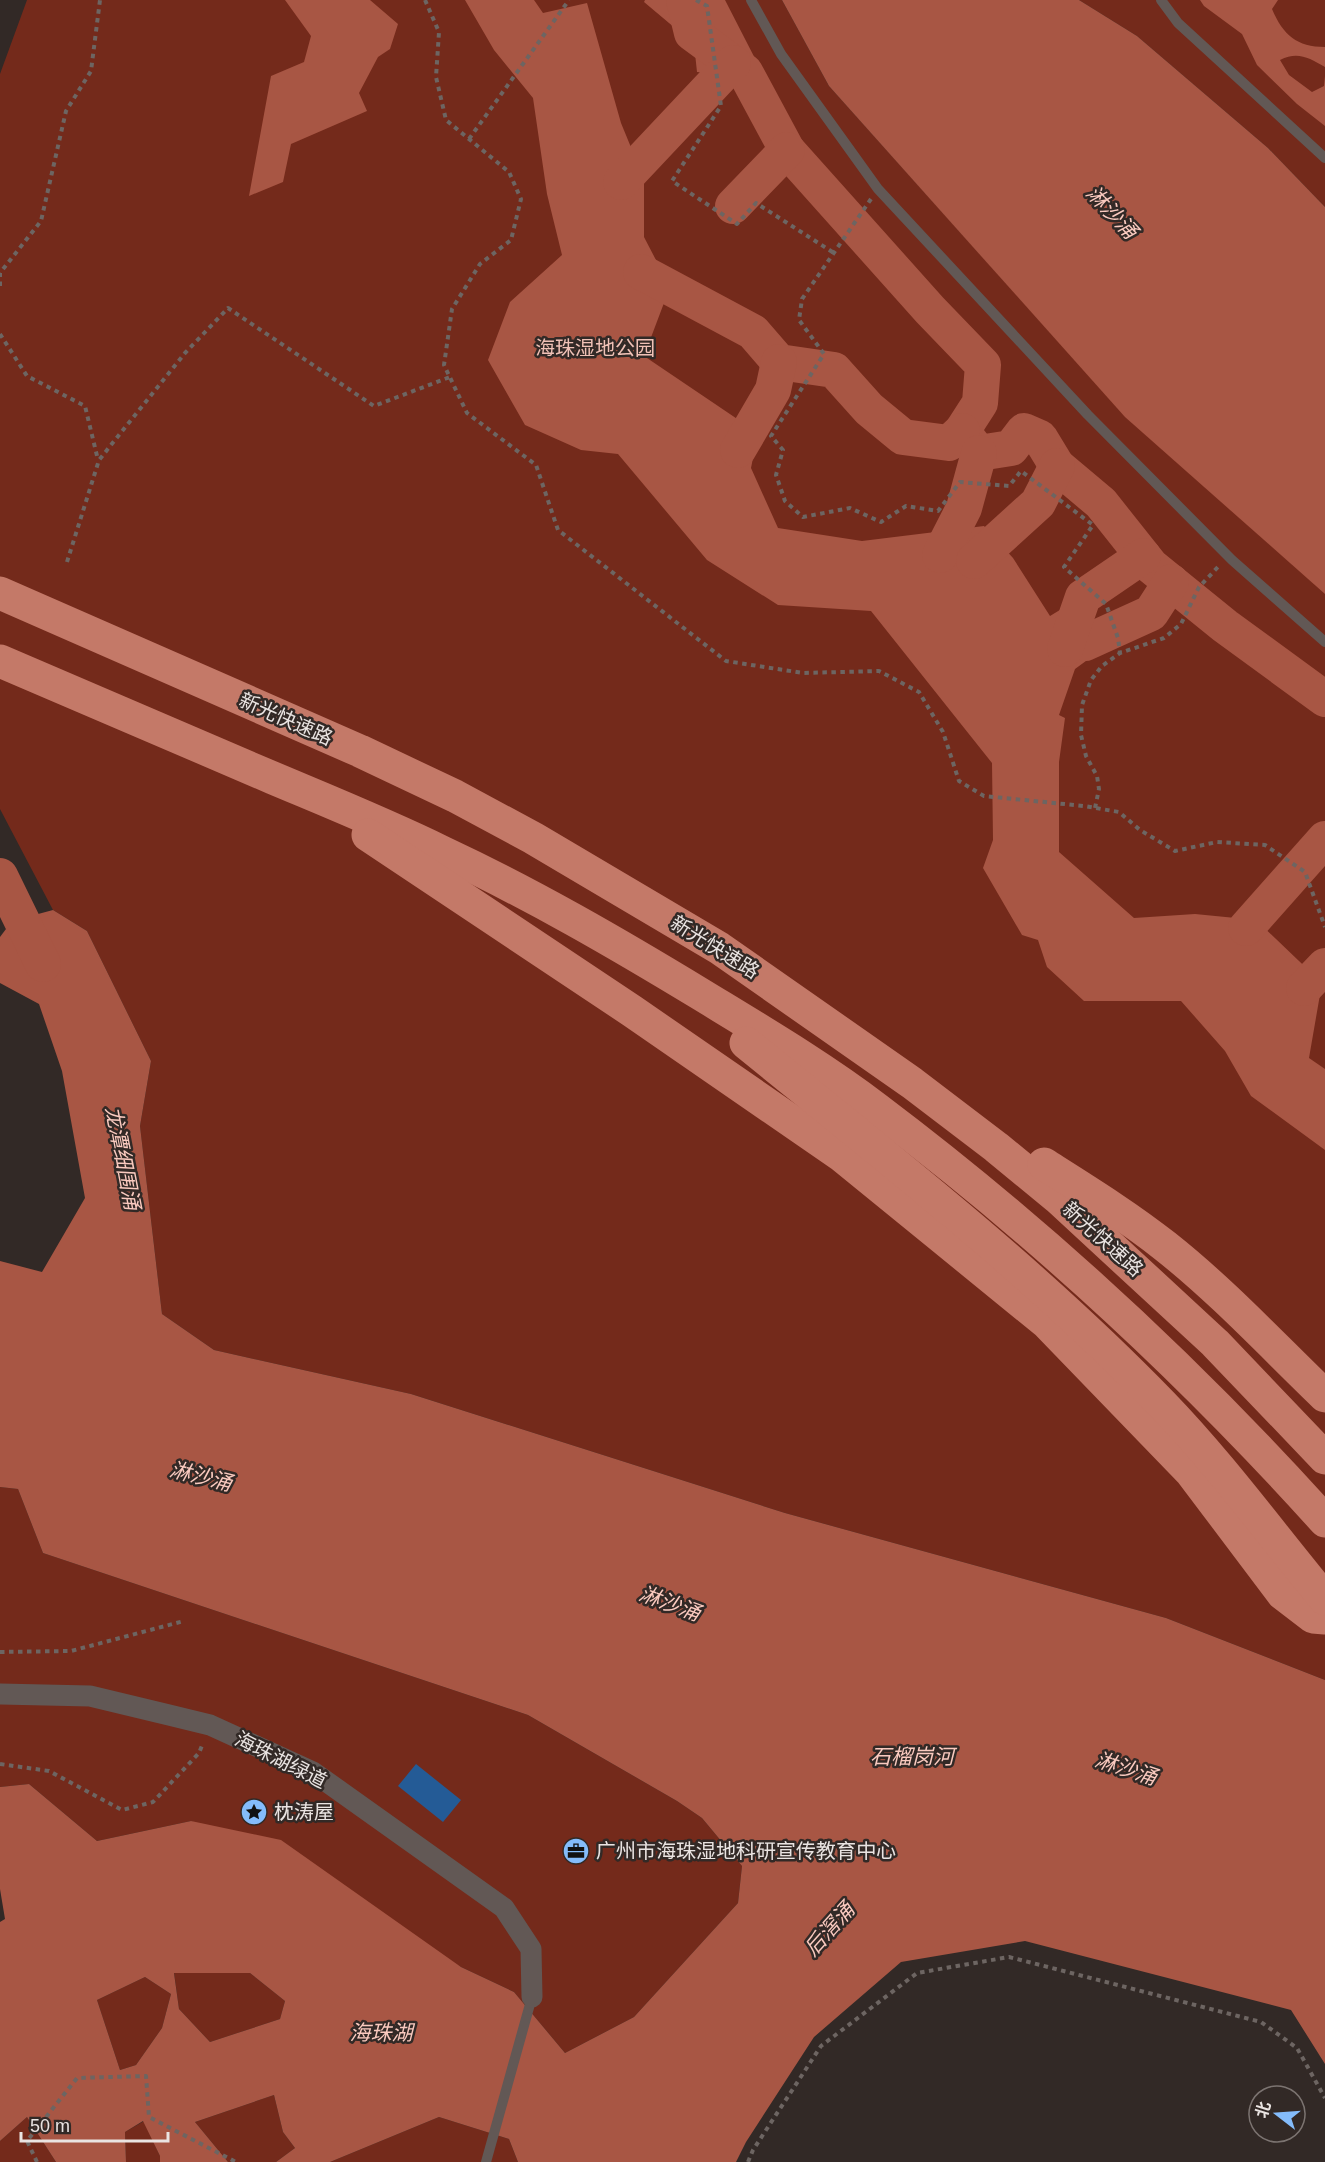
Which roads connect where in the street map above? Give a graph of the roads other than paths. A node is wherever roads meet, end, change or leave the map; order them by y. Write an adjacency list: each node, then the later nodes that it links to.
1 (751, 0): 5 (lane)
2 (1161, 0): 3 (lane)
3 (1325, 158)
4 (0, 593): 9 (highway, 新光快速路)
5 (1325, 642)
6 (0, 661): 7 (highway)
7 (299, 789): 8 (highway); 15 (highway)
8 (643, 959): 13 (highway); 14 (highway)
9 (912, 1083): 10 (highway); 11 (highway); 12 (highway, 新光快速路)
10 (1325, 1367)
11 (1325, 1396)
12 (1325, 1458)
13 (1321, 1517)
14 (1325, 1599)
15 (1325, 1618)
16 (0, 1694): 17 (street, 海珠湖绿道)
17 (532, 1997): 18 (lane)
18 (486, 2162)

